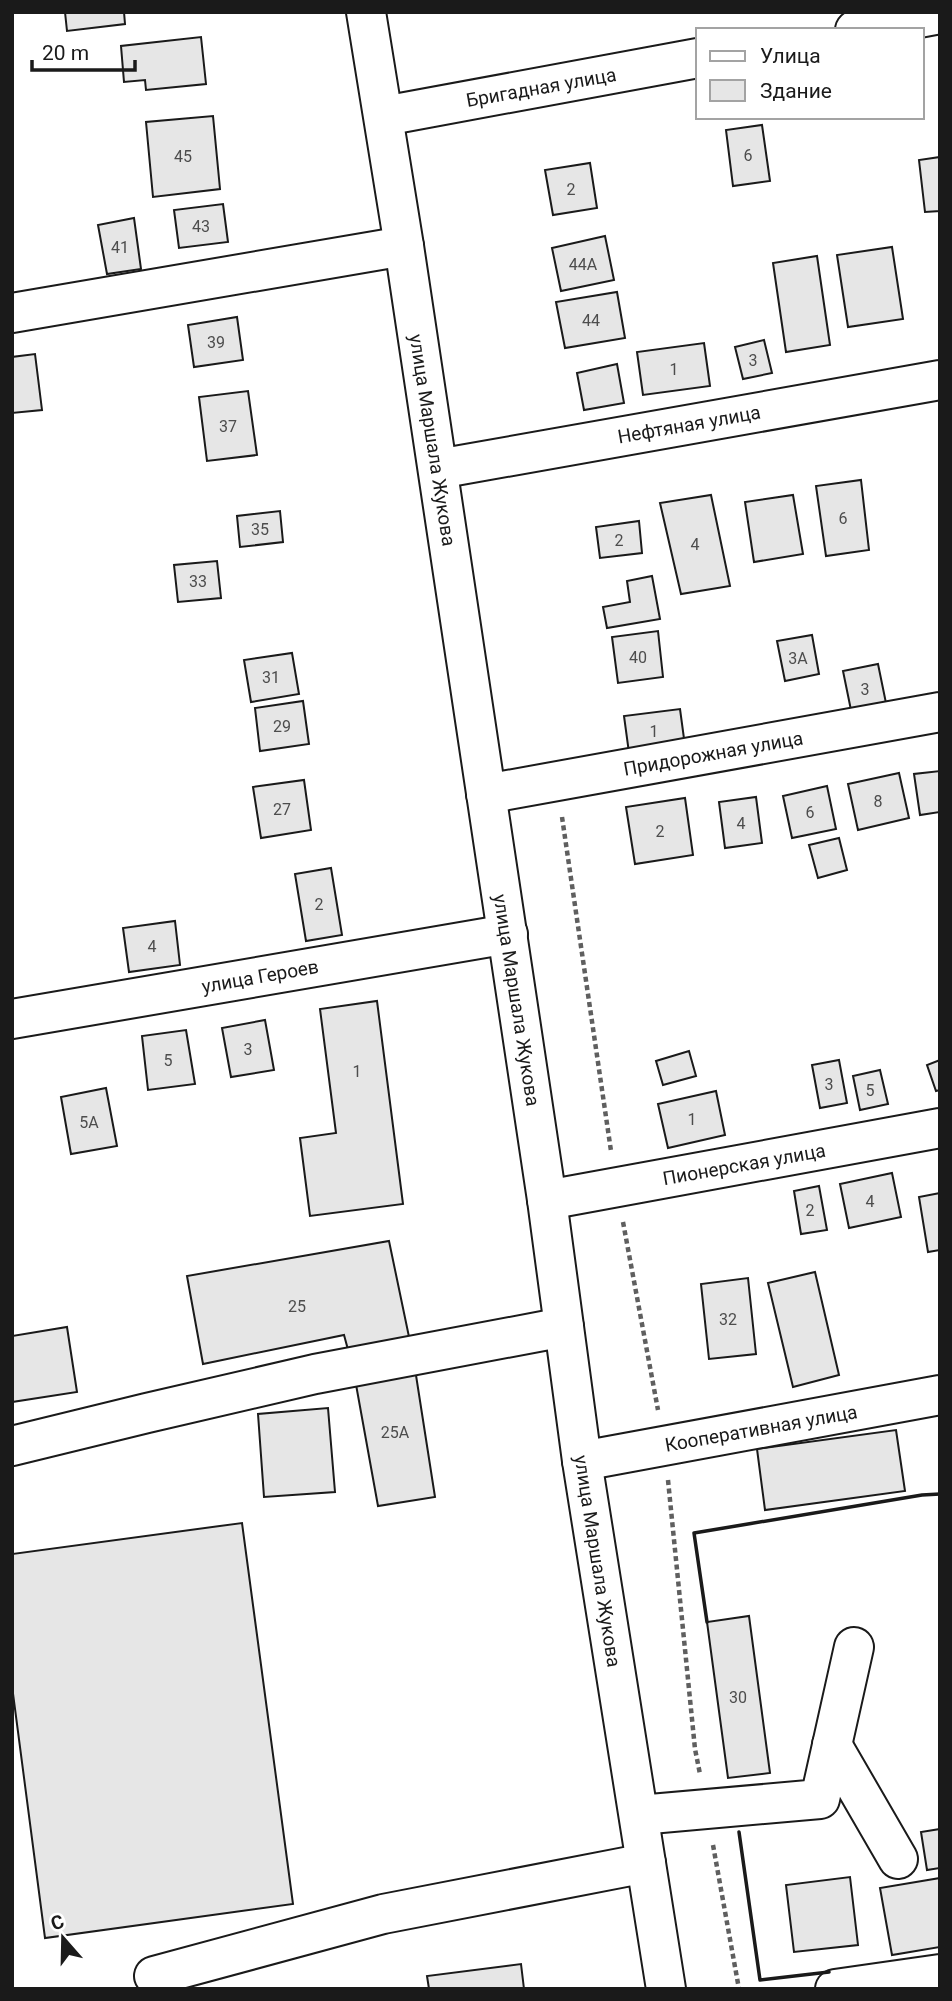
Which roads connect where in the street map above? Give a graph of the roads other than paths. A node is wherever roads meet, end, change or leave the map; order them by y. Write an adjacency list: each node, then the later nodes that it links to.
1 (366, 12): 5 (street, улица Маршала Жукова)
2 (940, 14): 3 (street)
3 (866, 28)
4 (696, 58): 5 (street, Бригадная улица)
5 (384, 116): 6 (street, улица Маршала Жукова)
6 (404, 246): 7 (street); 9 (street, улица Маршала Жукова)
7 (12, 313)
8 (940, 380): 9 (street, Нефтяная улица)
9 (438, 469): 11 (street, улица Маршала Жукова)
10 (940, 712): 11 (street, Придорожная улица)
11 (486, 794): 12 (street, улица Маршала Жукова)
12 (508, 934): 13 (street, улица Героев); 15 (street, улица Маршала Жукова)
13 (12, 1018)
14 (940, 1128): 15 (street, Пионерская улица)
15 (547, 1200): 16 (street, улица Маршала Жукова)
16 (564, 1327): 18 (street); 19 (street, улица Маршала Жукова)
17 (940, 1395): 19 (street, Кооперативная улица)
18 (12, 1446)
19 (582, 1461): 22 (street, улица Маршала Жукова)
20 (854, 1647): 21 (street)
21 (832, 1745): 22 (street); 23 (street)
22 (639, 1815): 24 (street, улица Маршала Жукова)
23 (898, 1859)
24 (646, 1863): 26 (street); 27 (street, улица Маршала Жукова)
25 (940, 1974): 28 (street)
26 (153, 1976)
27 (666, 1989)
28 (835, 1989)

